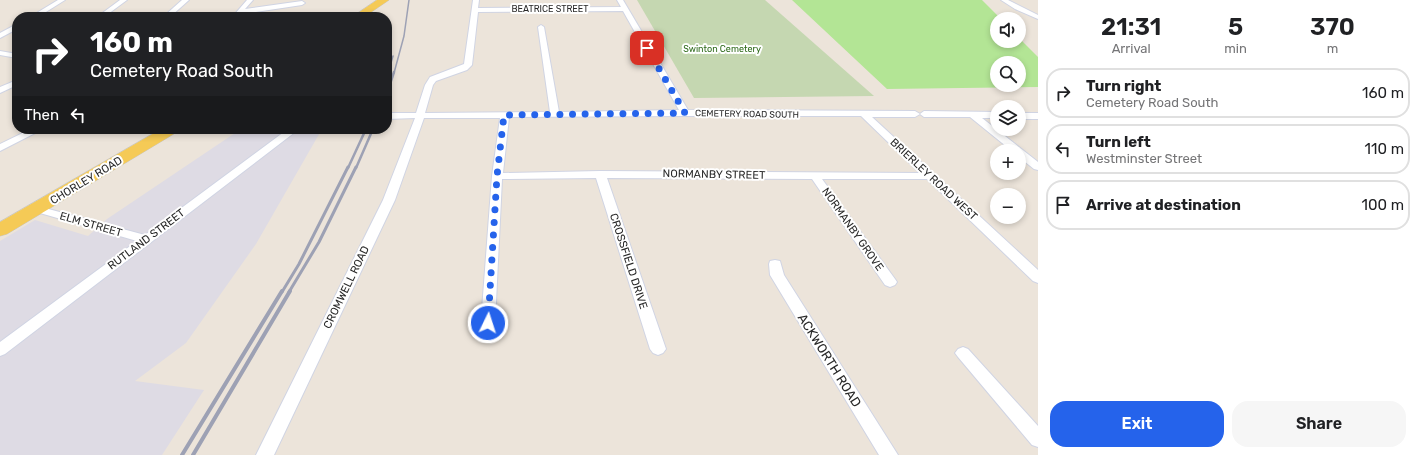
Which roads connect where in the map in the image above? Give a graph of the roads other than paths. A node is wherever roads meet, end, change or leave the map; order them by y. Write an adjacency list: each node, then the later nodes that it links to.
1 (62, 0): 12 (street)
2 (124, 0): 13 (street)
3 (186, 0): 14 (street)
4 (250, 0): 15 (street)
5 (384, 0): 17 (main road)
6 (476, 0): 11 (street)
7 (620, 0): 10 (street)
8 (1004, 0): 18 (street)
9 (302, 3): 16 (street)
10 (625, 8): 11 (street, BEATRICE STREET); 26 (street)
11 (475, 10): 33 (street, CROMWELL ROAD)
12 (42, 12)
13 (107, 12)
14 (172, 12)
15 (240, 12)
16 (253, 12)
17 (365, 12)
18 (1038, 17)
19 (541, 27): 29 (street)
20 (12, 29): 21 (street)
21 (0, 36)
22 (0, 53): 23 (street)
23 (12, 55)
24 (12, 84): 25 (street)
25 (0, 90)
26 (685, 113): 27 (street, CEMETERY ROAD SOUTH); 29 (street, CEMETERY ROAD SOUTH)
27 (864, 114): 30 (street, CEMETERY ROAD SOUTH); 46 (street, BRIERLEY ROAD WEST)
28 (504, 115): 29 (street, CEMETERY ROAD SOUTH); 33 (street, CEMETERY ROAD SOUTH); 44 (street)
29 (555, 115)
30 (973, 115): 31 (street, CEMETERY ROAD SOUTH); 39 (street)
31 (990, 115)
32 (392, 116): 33 (street, CEMETERY ROAD SOUTH)
33 (420, 116): 58 (street, CROMWELL ROAD)
34 (1026, 116): 35 (street)
35 (1038, 116)
36 (28, 134): 40 (street)
37 (164, 134): 47 (main road, CHORLEY ROAD)
38 (287, 134): 49 (street, RUTLAND STREET)
39 (1009, 144)
40 (0, 148)
41 (1026, 157): 42 (street)
42 (1038, 167)
43 (600, 174): 44 (street, NORMANBY STREET); 45 (street, NORMANBY STREET); 54 (street, CROSSFIELD DRIVE)
44 (497, 176): 53 (street)
45 (815, 176): 46 (street, NORMANBY STREET); 52 (street, NORMANBY GROVE)
46 (931, 176): 51 (street, BRIERLEY ROAD WEST)
47 (37, 209): 48 (main road, CHORLEY ROAD); 49 (street, ELM STREET)
48 (0, 230)
49 (146, 239): 55 (street, RUTLAND STREET)
50 (775, 264): 59 (street, ACKWORTH ROAD)
51 (1038, 278)
52 (890, 282)
53 (488, 323)
54 (658, 349)
55 (0, 350)
56 (963, 353): 57 (street)
57 (1038, 439)
58 (265, 455)
59 (889, 455)

